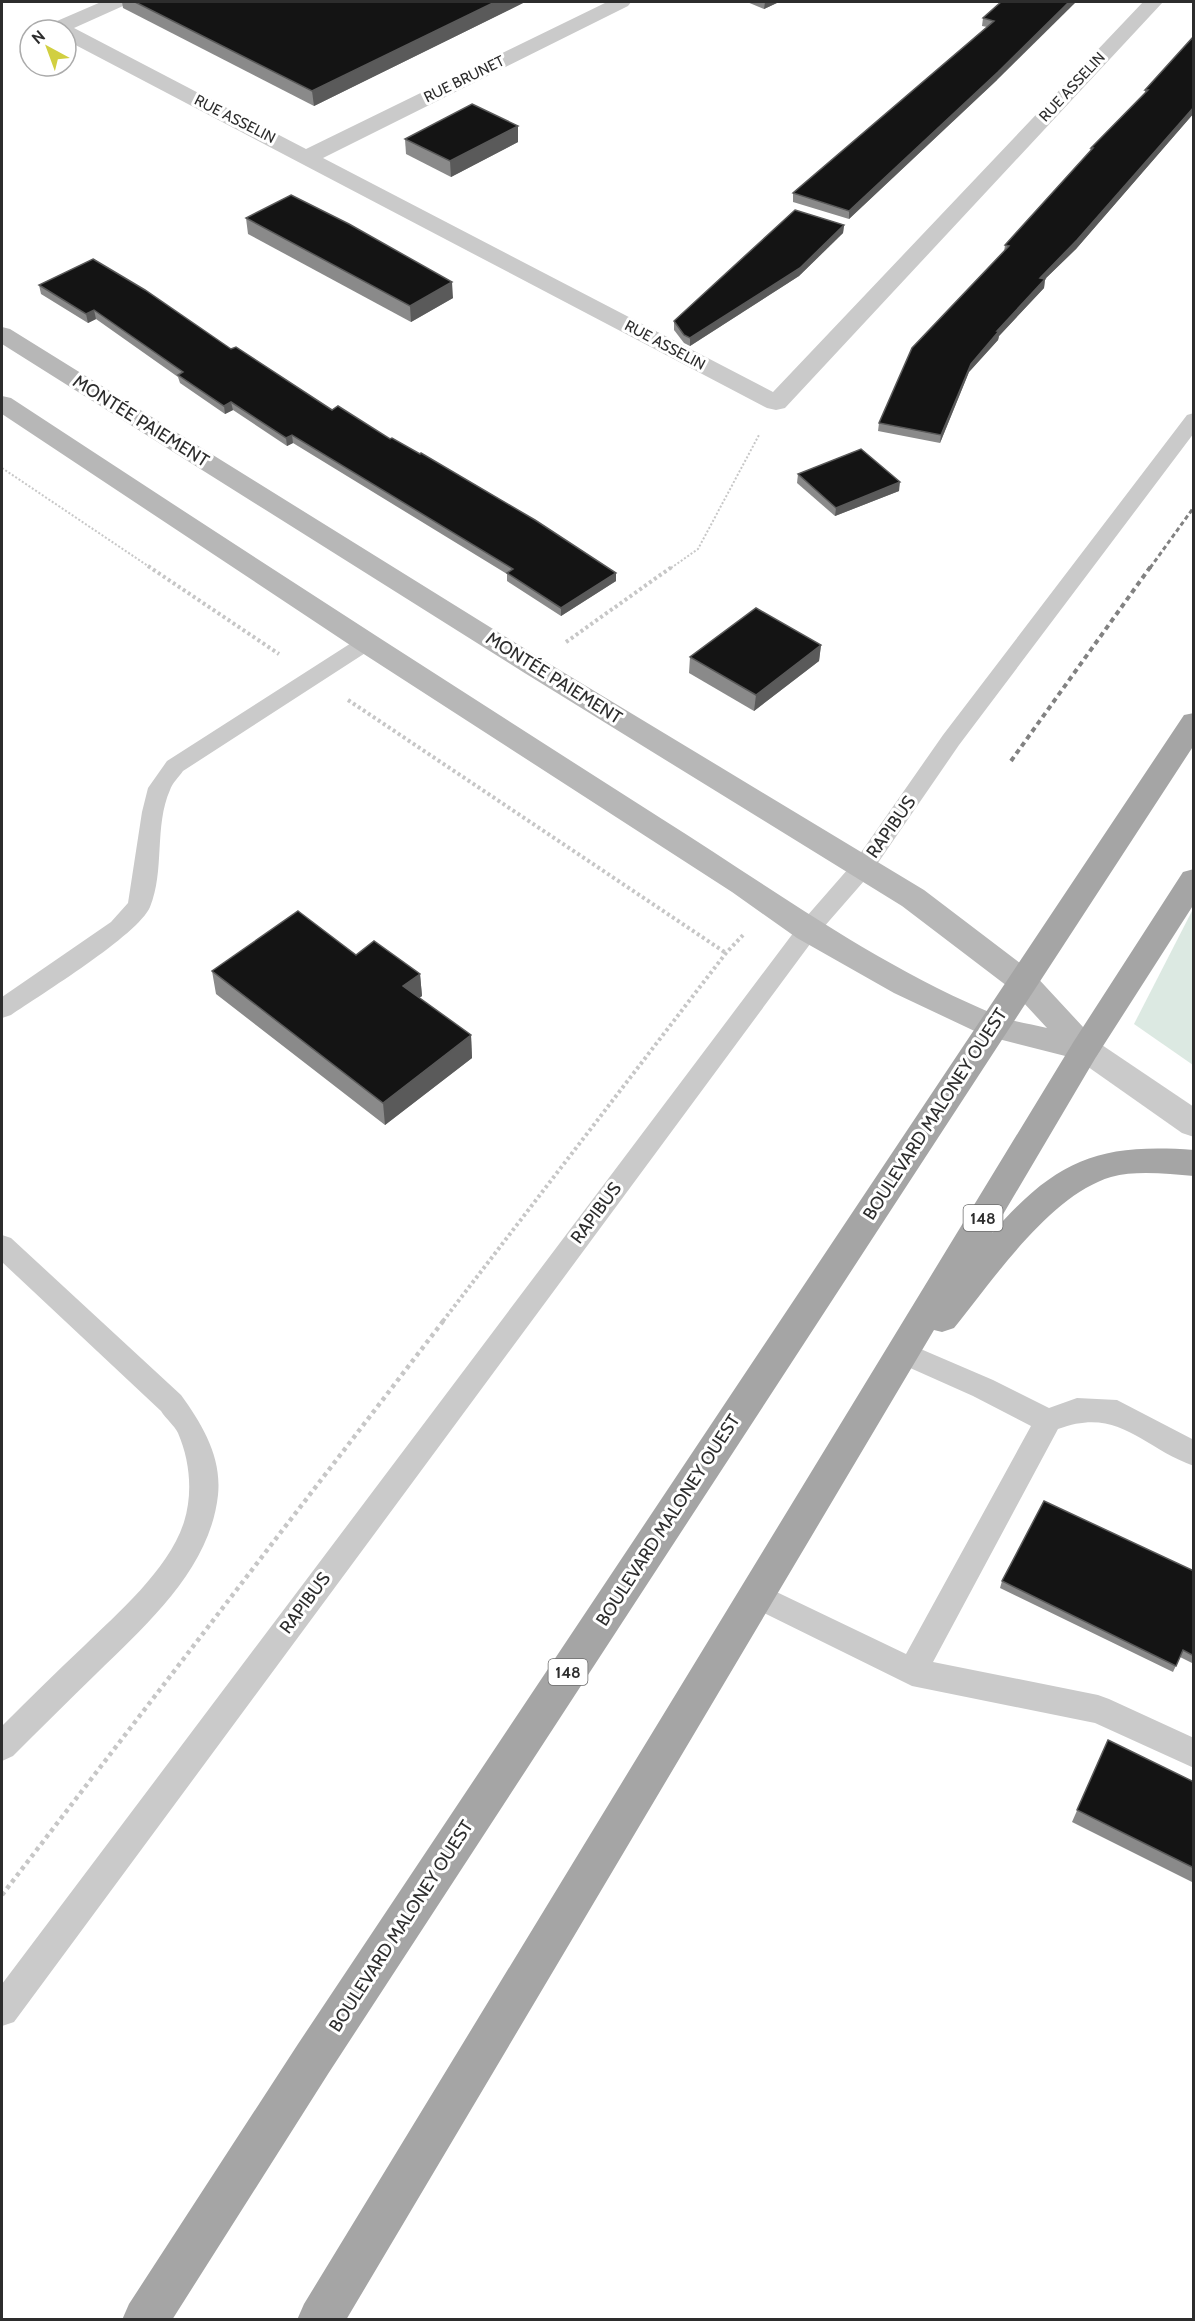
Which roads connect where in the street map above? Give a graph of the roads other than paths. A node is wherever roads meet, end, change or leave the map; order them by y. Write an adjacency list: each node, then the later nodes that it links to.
1 (116, 2): 4 (street)
2 (621, 2): 6 (street, RUE BRUNET)
3 (1153, 2): 6 (street, RUE ASSELIN)
4 (78, 19)
5 (78, 38): 6 (street, RUE ASSELIN)
6 (307, 157)
7 (2, 334): 12 (main road, MONTÉE PAIEMENT)
8 (2, 403): 10 (main road, MONTÉE PAIEMENT)
9 (1194, 419): 12 (lane, RAPIBUS)
10 (366, 644): 14 (main road, MONTÉE PAIEMENT); 16 (lane)
11 (1194, 722): 15 (main road, BOULEVARD MALONEY OUEST / 148)
12 (863, 867): 14 (lane, RAPIBUS); 15 (main road, MONTÉE PAIEMENT)
13 (1194, 879): 18 (main road, 148)
14 (808, 930): 17 (main road, MONTÉE PAIEMENT); 30 (lane, RAPIBUS)
15 (1022, 981): 17 (main road, BOULEVARD MALONEY OUEST / 148); 18 (main road, MONTÉE PAIEMENT)
16 (2, 1009)
17 (994, 1027): 18 (main road, MONTÉE PAIEMENT); 31 (main road, BOULEVARD MALONEY OUEST / 148)
18 (1085, 1049): 19 (street, MONTÉE PAIEMENT); 23 (main road, 148)
19 (1194, 1124)
20 (1194, 1163): 22 (main road)
21 (2, 1246): 28 (lane)
22 (909, 1355): 23 (main road); 24 (lane)
23 (881, 1387): 26 (main road, 148)
24 (1048, 1420): 25 (lane); 27 (lane)
25 (1194, 1454)
26 (756, 1595): 27 (lane); 32 (main road, 148)
27 (912, 1672): 29 (lane)
28 (2, 1746)
29 (1194, 1754)
30 (2, 2010)
31 (145, 2319)
32 (320, 2319)

